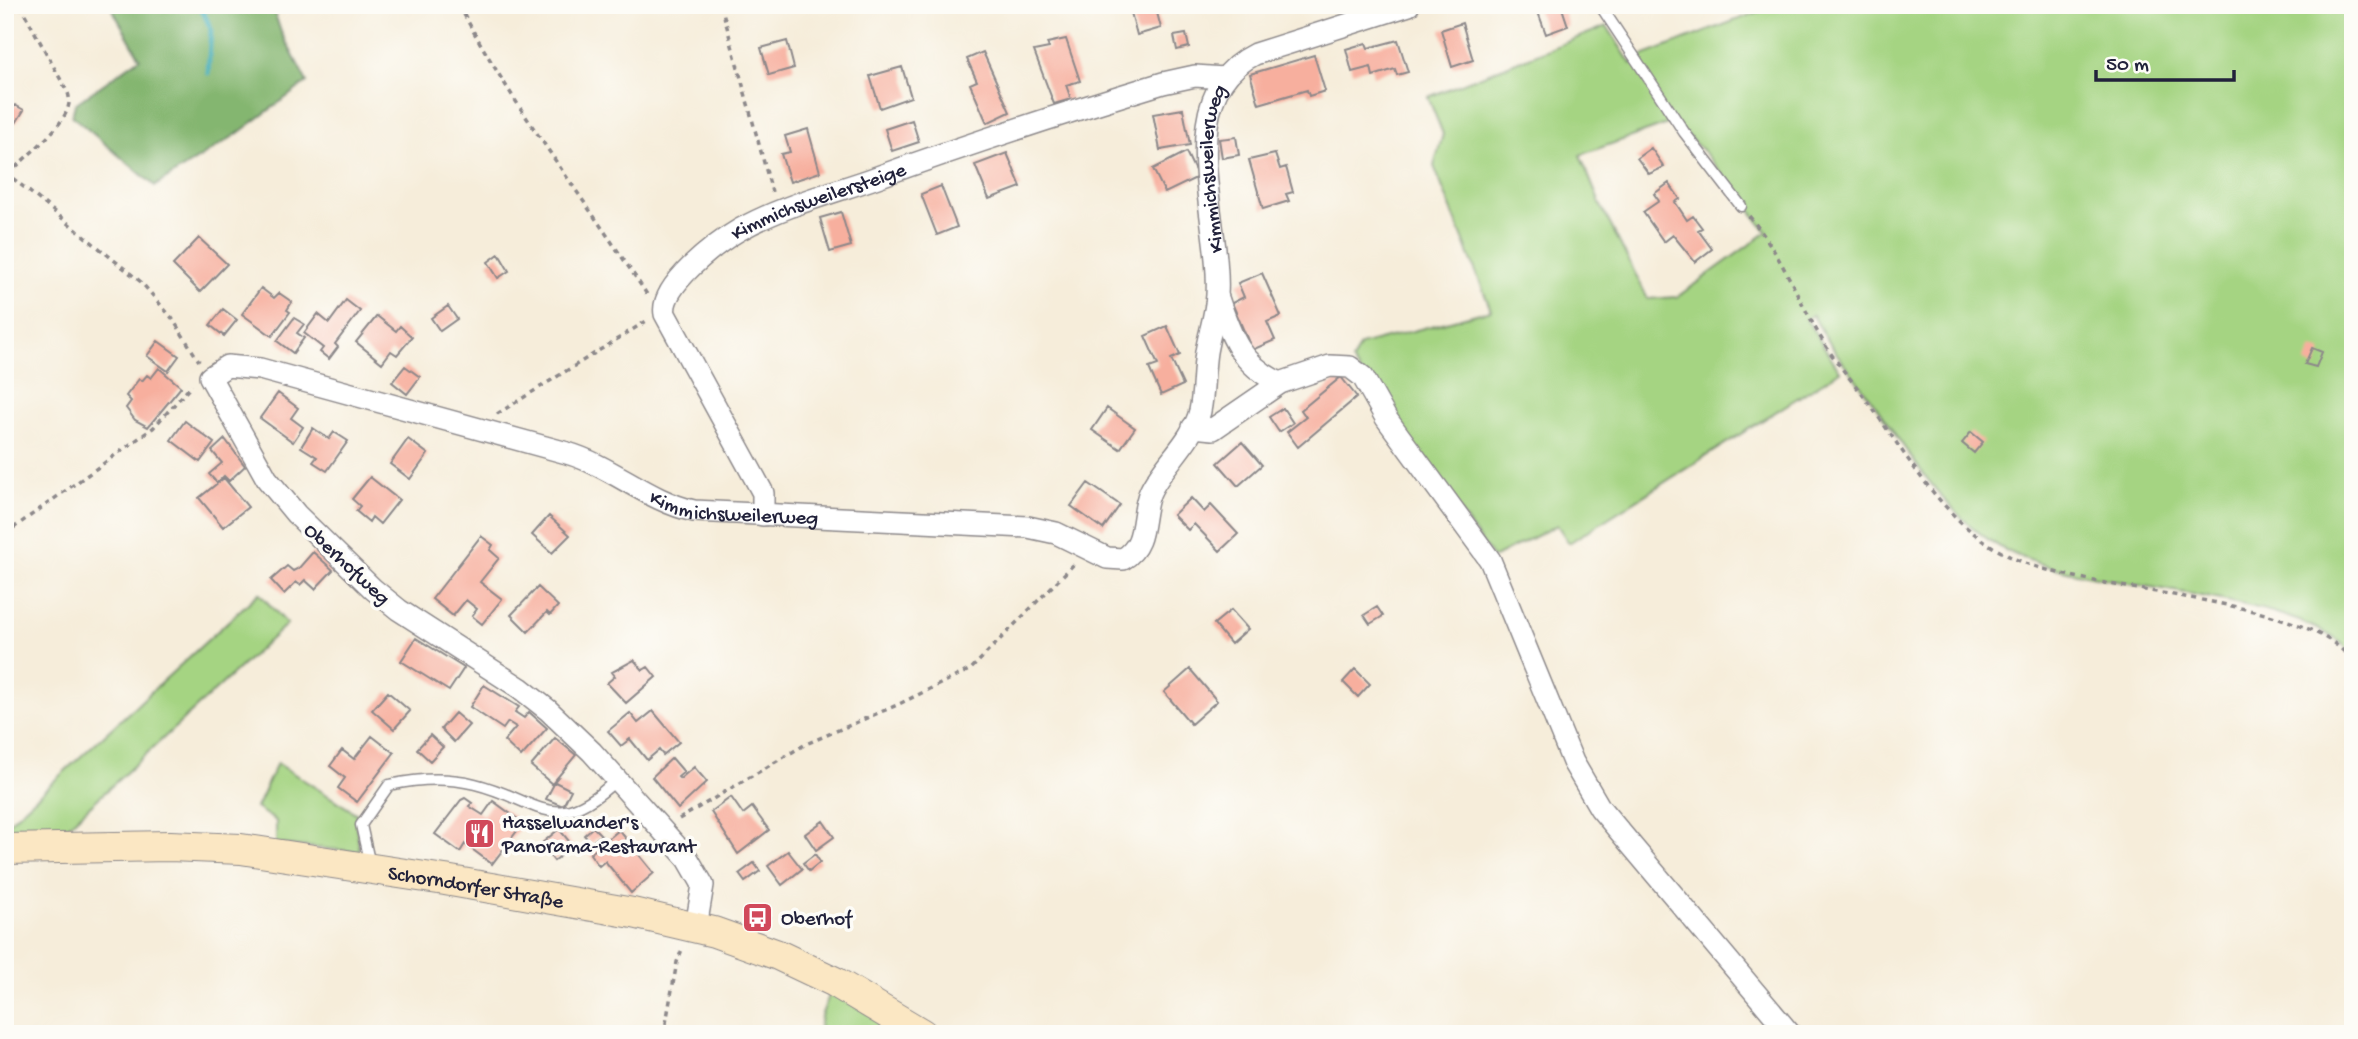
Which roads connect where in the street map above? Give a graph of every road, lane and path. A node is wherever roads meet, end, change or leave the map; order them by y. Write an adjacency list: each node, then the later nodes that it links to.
1 (20, 5): 8 (path)
2 (459, 5): 12 (path)
3 (721, 5): 10 (path)
4 (1409, 5): 6 (street, Kimmichsweilerweg)
5 (1600, 5): 9 (lane)
6 (1378, 9): 7 (street, Kimmichsweilerweg)
7 (1224, 78): 10 (street, Kimmichsweilersteige); 11 (street, Kimmichsweilerweg)
8 (7, 174): 13 (path)
9 (1741, 206): 20 (path)
10 (776, 213): 12 (street, Kimmichsweilersteige)
11 (1217, 296): 14 (street, Kimmichsweilerweg); 15 (street, Kimmichsweilerweg)
12 (663, 309): 16 (path); 17 (street)
13 (208, 375): 16 (street, Kimmichsweilerweg); 18 (path); 21 (street, Oberhofweg)
14 (1280, 383): 15 (street); 28 (street)
15 (1193, 427): 19 (street, Kimmichsweilerweg)
16 (476, 430): 17 (street, Kimmichsweilerweg)
17 (763, 514): 19 (street, Kimmichsweilerweg)
18 (5, 534)
19 (1089, 549): 22 (path)
20 (2353, 662)
21 (616, 780): 22 (street, Oberhofweg); 24 (lane)
22 (664, 832): 25 (street, Oberhofweg)
23 (5, 849): 24 (main road, Schorndorfer Straße)
24 (370, 868): 25 (main road, Schorndorfer Straße)
25 (696, 927): 26 (path); 27 (main road, Schorndorfer Straße)
26 (664, 1034)
27 (922, 1034)
28 (1790, 1034)

